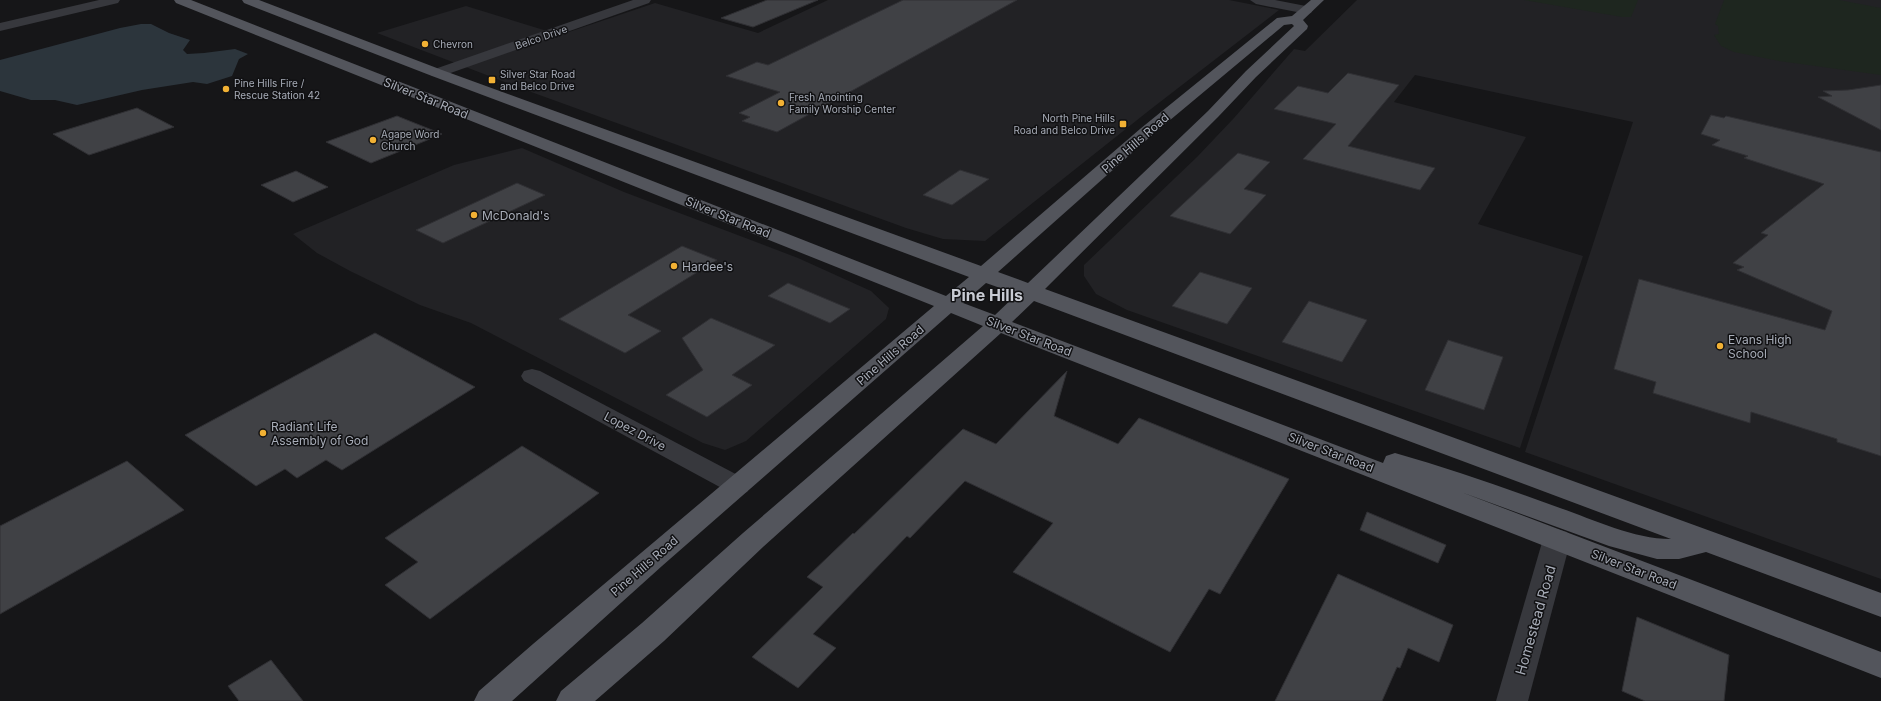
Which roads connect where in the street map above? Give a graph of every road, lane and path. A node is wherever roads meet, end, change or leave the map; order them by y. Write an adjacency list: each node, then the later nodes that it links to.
1 (114, 0): 8 (street)
2 (180, 0): 10 (main road, Silver Star Road)
3 (645, 0): 9 (street, Belco Drive)
4 (1256, 0): 7 (street)
5 (1318, 0): 7 (main road, Pine Hills Road)
6 (244, 4): 9 (main road)
7 (1301, 15): 12 (main road, Pine Hills Road); 13 (main road)
8 (0, 27)
9 (437, 73): 10 (main road); 11 (main road)
10 (402, 79): 11 (main road); 14 (main road, Silver Star Road)
11 (657, 153): 12 (main road)
12 (984, 274): 13 (main road); 14 (main road, Pine Hills Road)
13 (1030, 292): 15 (main road); 20 (main road)
14 (949, 304): 15 (main road, Silver Star Road); 18 (main road, Pine Hills Road)
15 (998, 324): 17 (main road, Silver Star Road); 24 (main road)
16 (532, 376): 18 (street, Lopez Drive)
17 (1179, 394): 19 (main road, Silver Star Road); 20 (main road)
18 (738, 486): 23 (main road, Pine Hills Road)
19 (1557, 539): 22 (main road, Silver Star Road); 25 (street, Homestead Road)
20 (1706, 541): 21 (main road)
21 (1881, 605)
22 (1881, 664)
23 (490, 701)
24 (572, 701)
25 (1512, 701)

